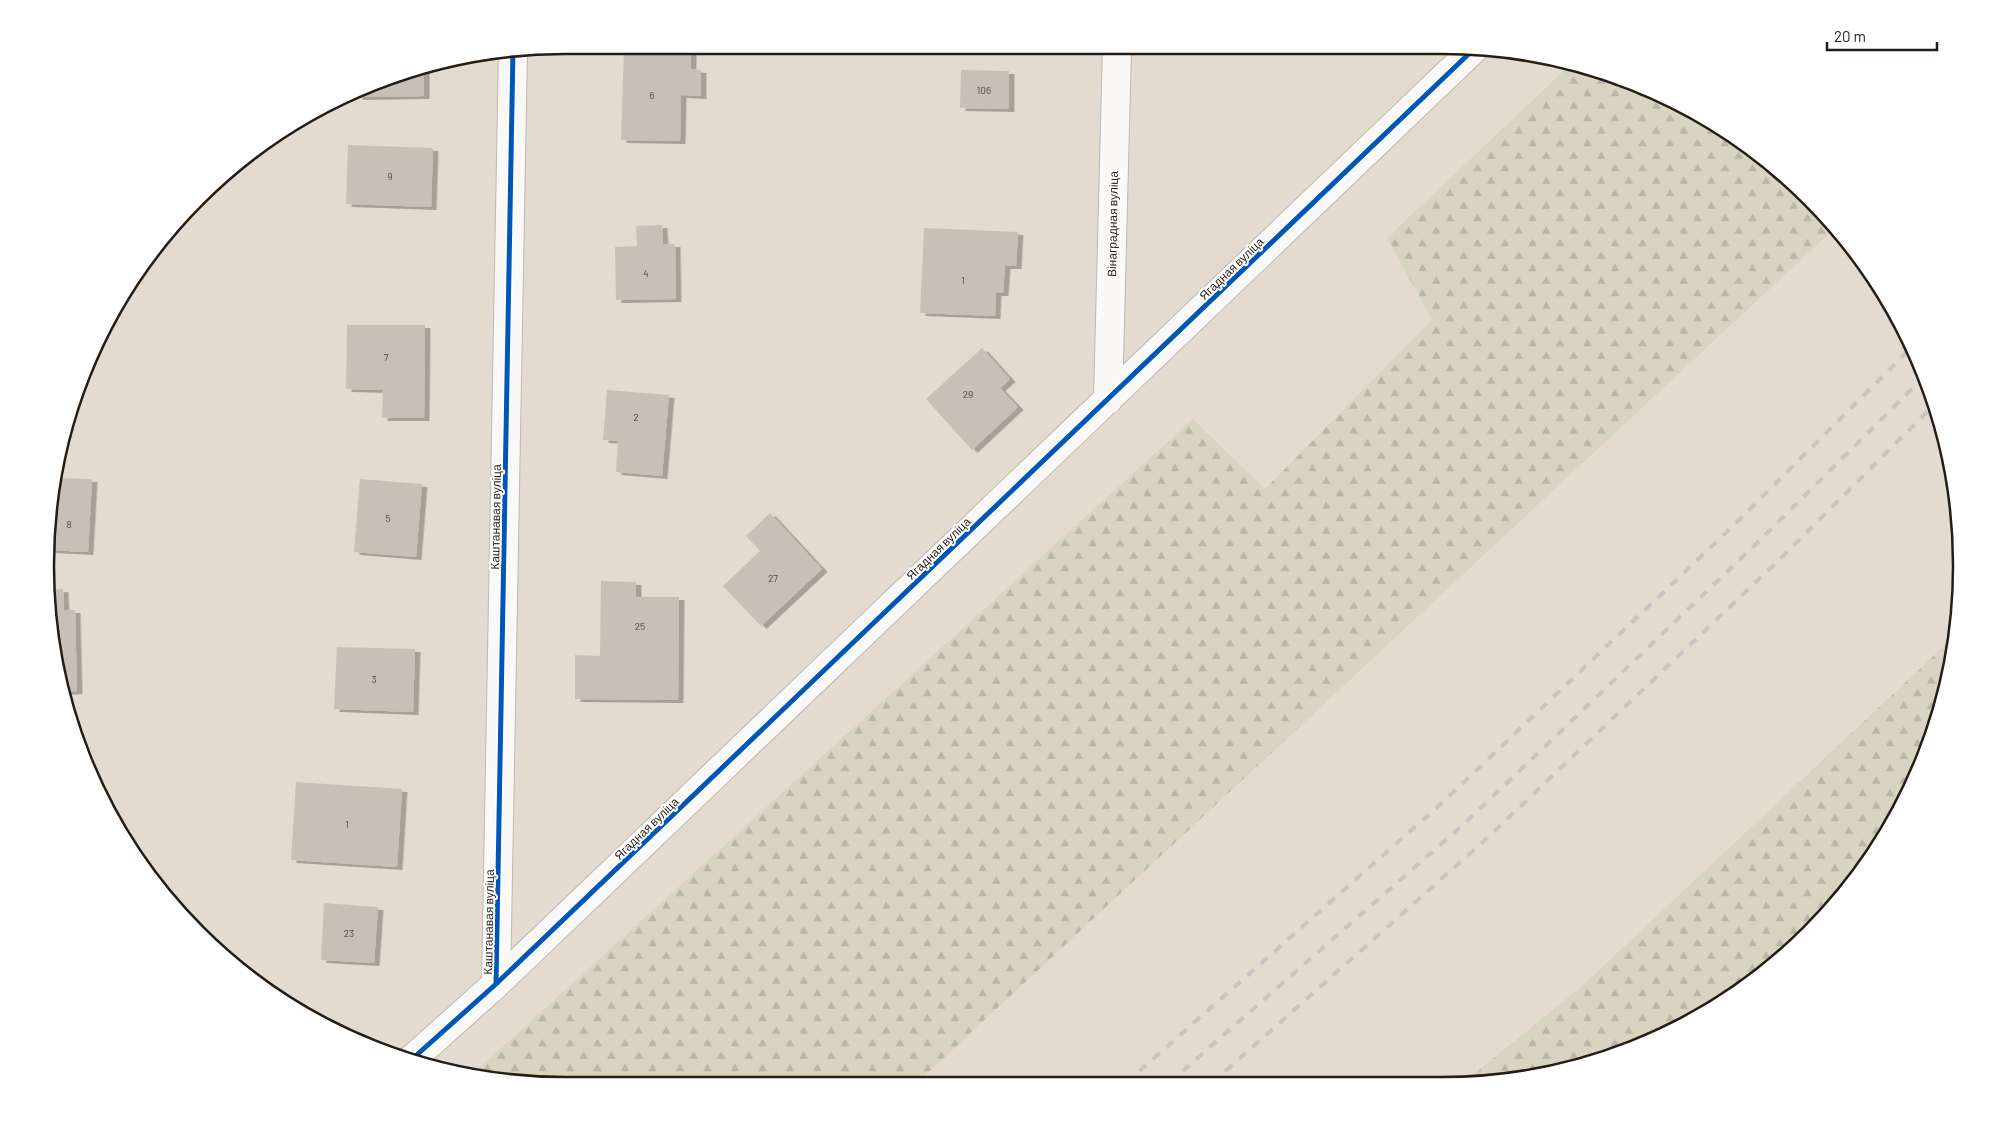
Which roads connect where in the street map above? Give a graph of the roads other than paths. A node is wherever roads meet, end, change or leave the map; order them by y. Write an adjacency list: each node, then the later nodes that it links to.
1 (1117, 54): 4 (street, Вінаградная вуліца)
2 (1468, 55): 4 (street, Ягадная вуліца)
3 (513, 57): 5 (street, Каштанавая вуліца)
4 (1108, 400): 5 (street, Ягадная вуліца)
5 (496, 984): 6 (street, Ягадная вуліца)
6 (417, 1055)

